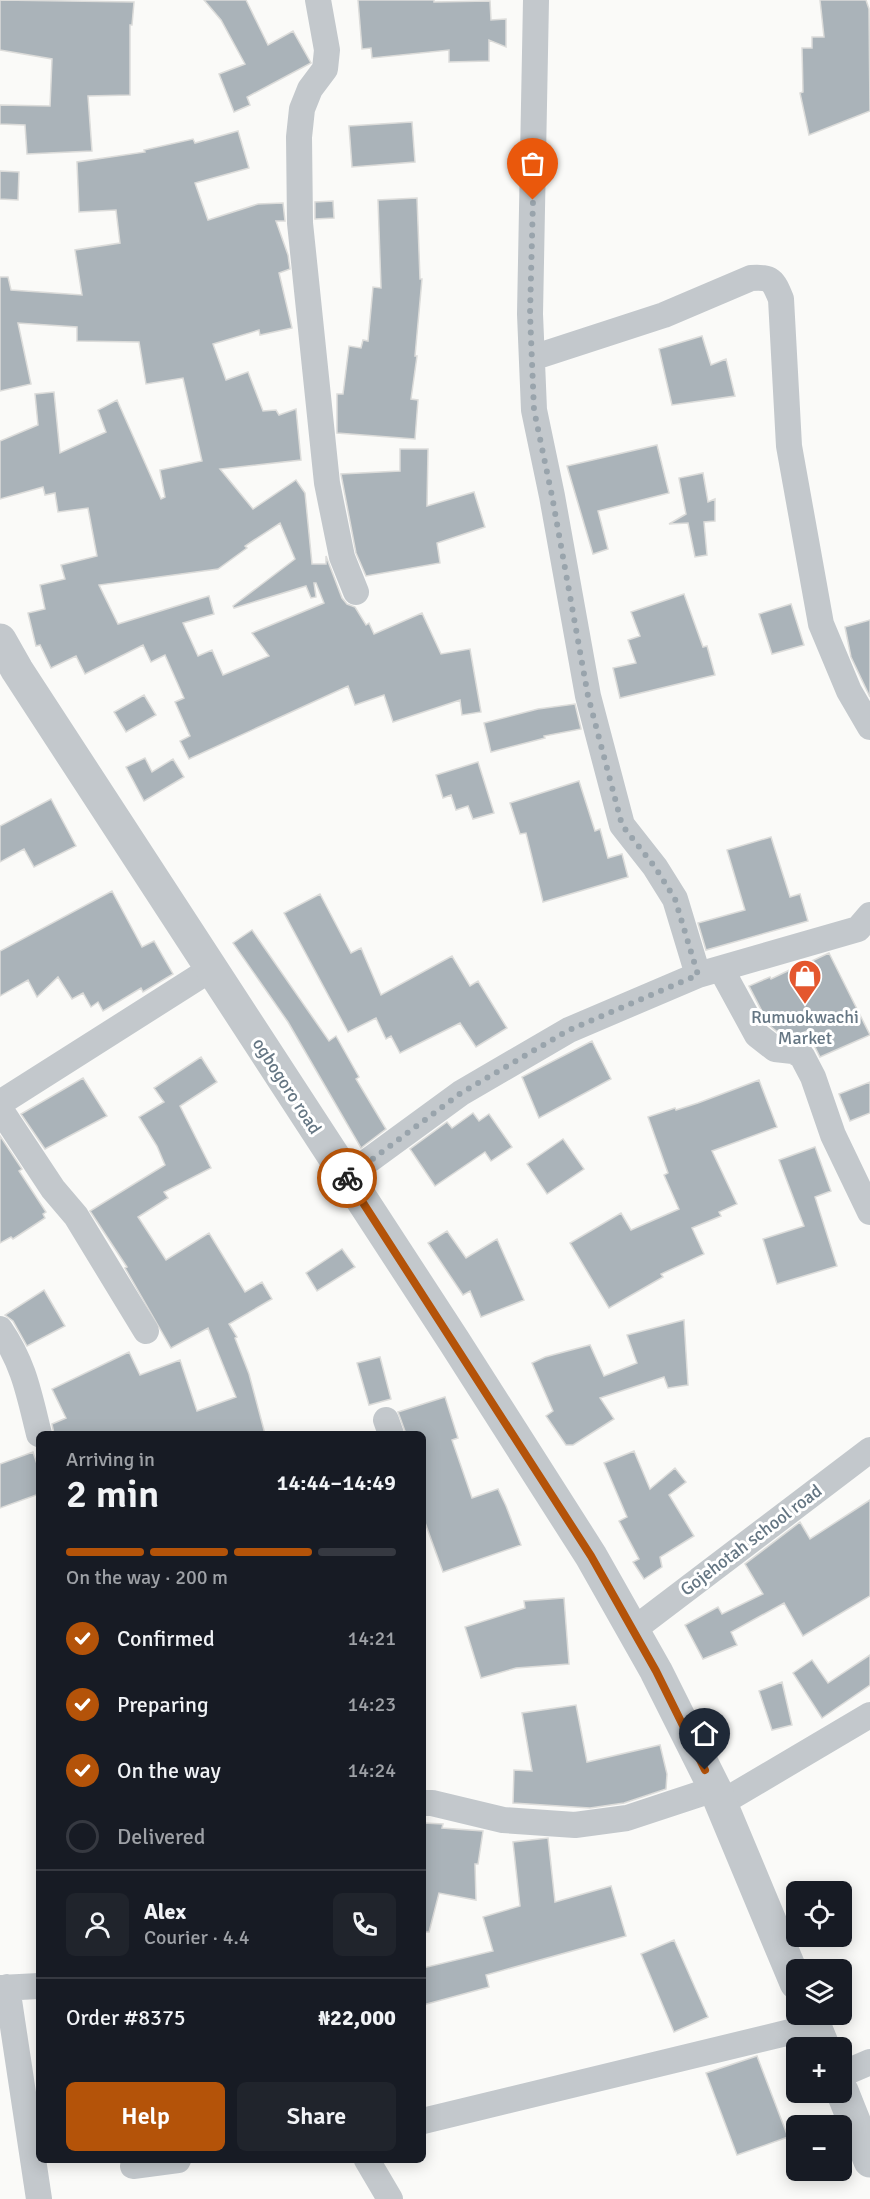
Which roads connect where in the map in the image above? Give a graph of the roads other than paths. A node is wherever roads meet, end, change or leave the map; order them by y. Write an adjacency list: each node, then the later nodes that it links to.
1 (318, 0): 4 (street)
2 (536, 0): 3 (street)
3 (532, 358): 7 (street); 10 (street)
4 (356, 592)
5 (0, 640): 6 (street, ogbogoro road)
6 (8, 673): 9 (street, ogbogoro road)
7 (870, 727)
8 (864, 922): 10 (street)
9 (211, 969): 11 (street); 12 (street, ogbogoro road)
10 (710, 972): 12 (street); 13 (street)
11 (1, 1101): 15 (street)
12 (346, 1177): 18 (street, ogbogoro road)
13 (870, 1212)
14 (0, 1329): 16 (street)
15 (146, 1331)
16 (38, 1431)
17 (870, 1450): 18 (street, Gojehotah school road)
18 (633, 1630): 20 (street, ogbogoro road)
19 (870, 1714): 20 (street)
20 (718, 1796): 21 (street); 22 (street, ogbogoro road)
21 (426, 1803)
22 (786, 1959)
23 (36, 1986): 24 (street)
24 (3, 1988): 34 (street)
25 (816, 2029): 29 (street)
26 (870, 2062): 27 (street)
27 (852, 2070)
28 (847, 2103): 30 (street)
29 (426, 2120)
30 (870, 2161)
31 (156, 2163): 33 (street)
32 (369, 2163): 35 (street)
33 (133, 2166)
34 (39, 2199)
35 (390, 2199)

